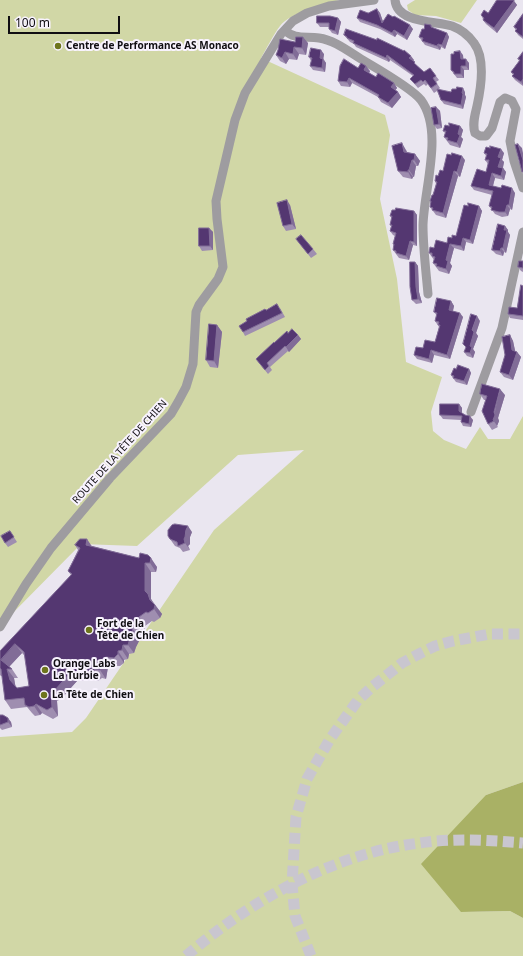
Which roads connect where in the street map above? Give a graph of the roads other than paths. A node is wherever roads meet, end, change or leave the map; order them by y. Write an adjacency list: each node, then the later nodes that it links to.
1 (374, 0): 3 (street, ROUTE DE LA TÊTE DE CHIEN)
2 (395, 0): 4 (street)
3 (285, 30): 6 (street); 8 (street, ROUTE DE LA TÊTE DE CHIEN)
4 (523, 188)
5 (523, 232): 7 (street)
6 (428, 294)
7 (471, 412)
8 (0, 627)

